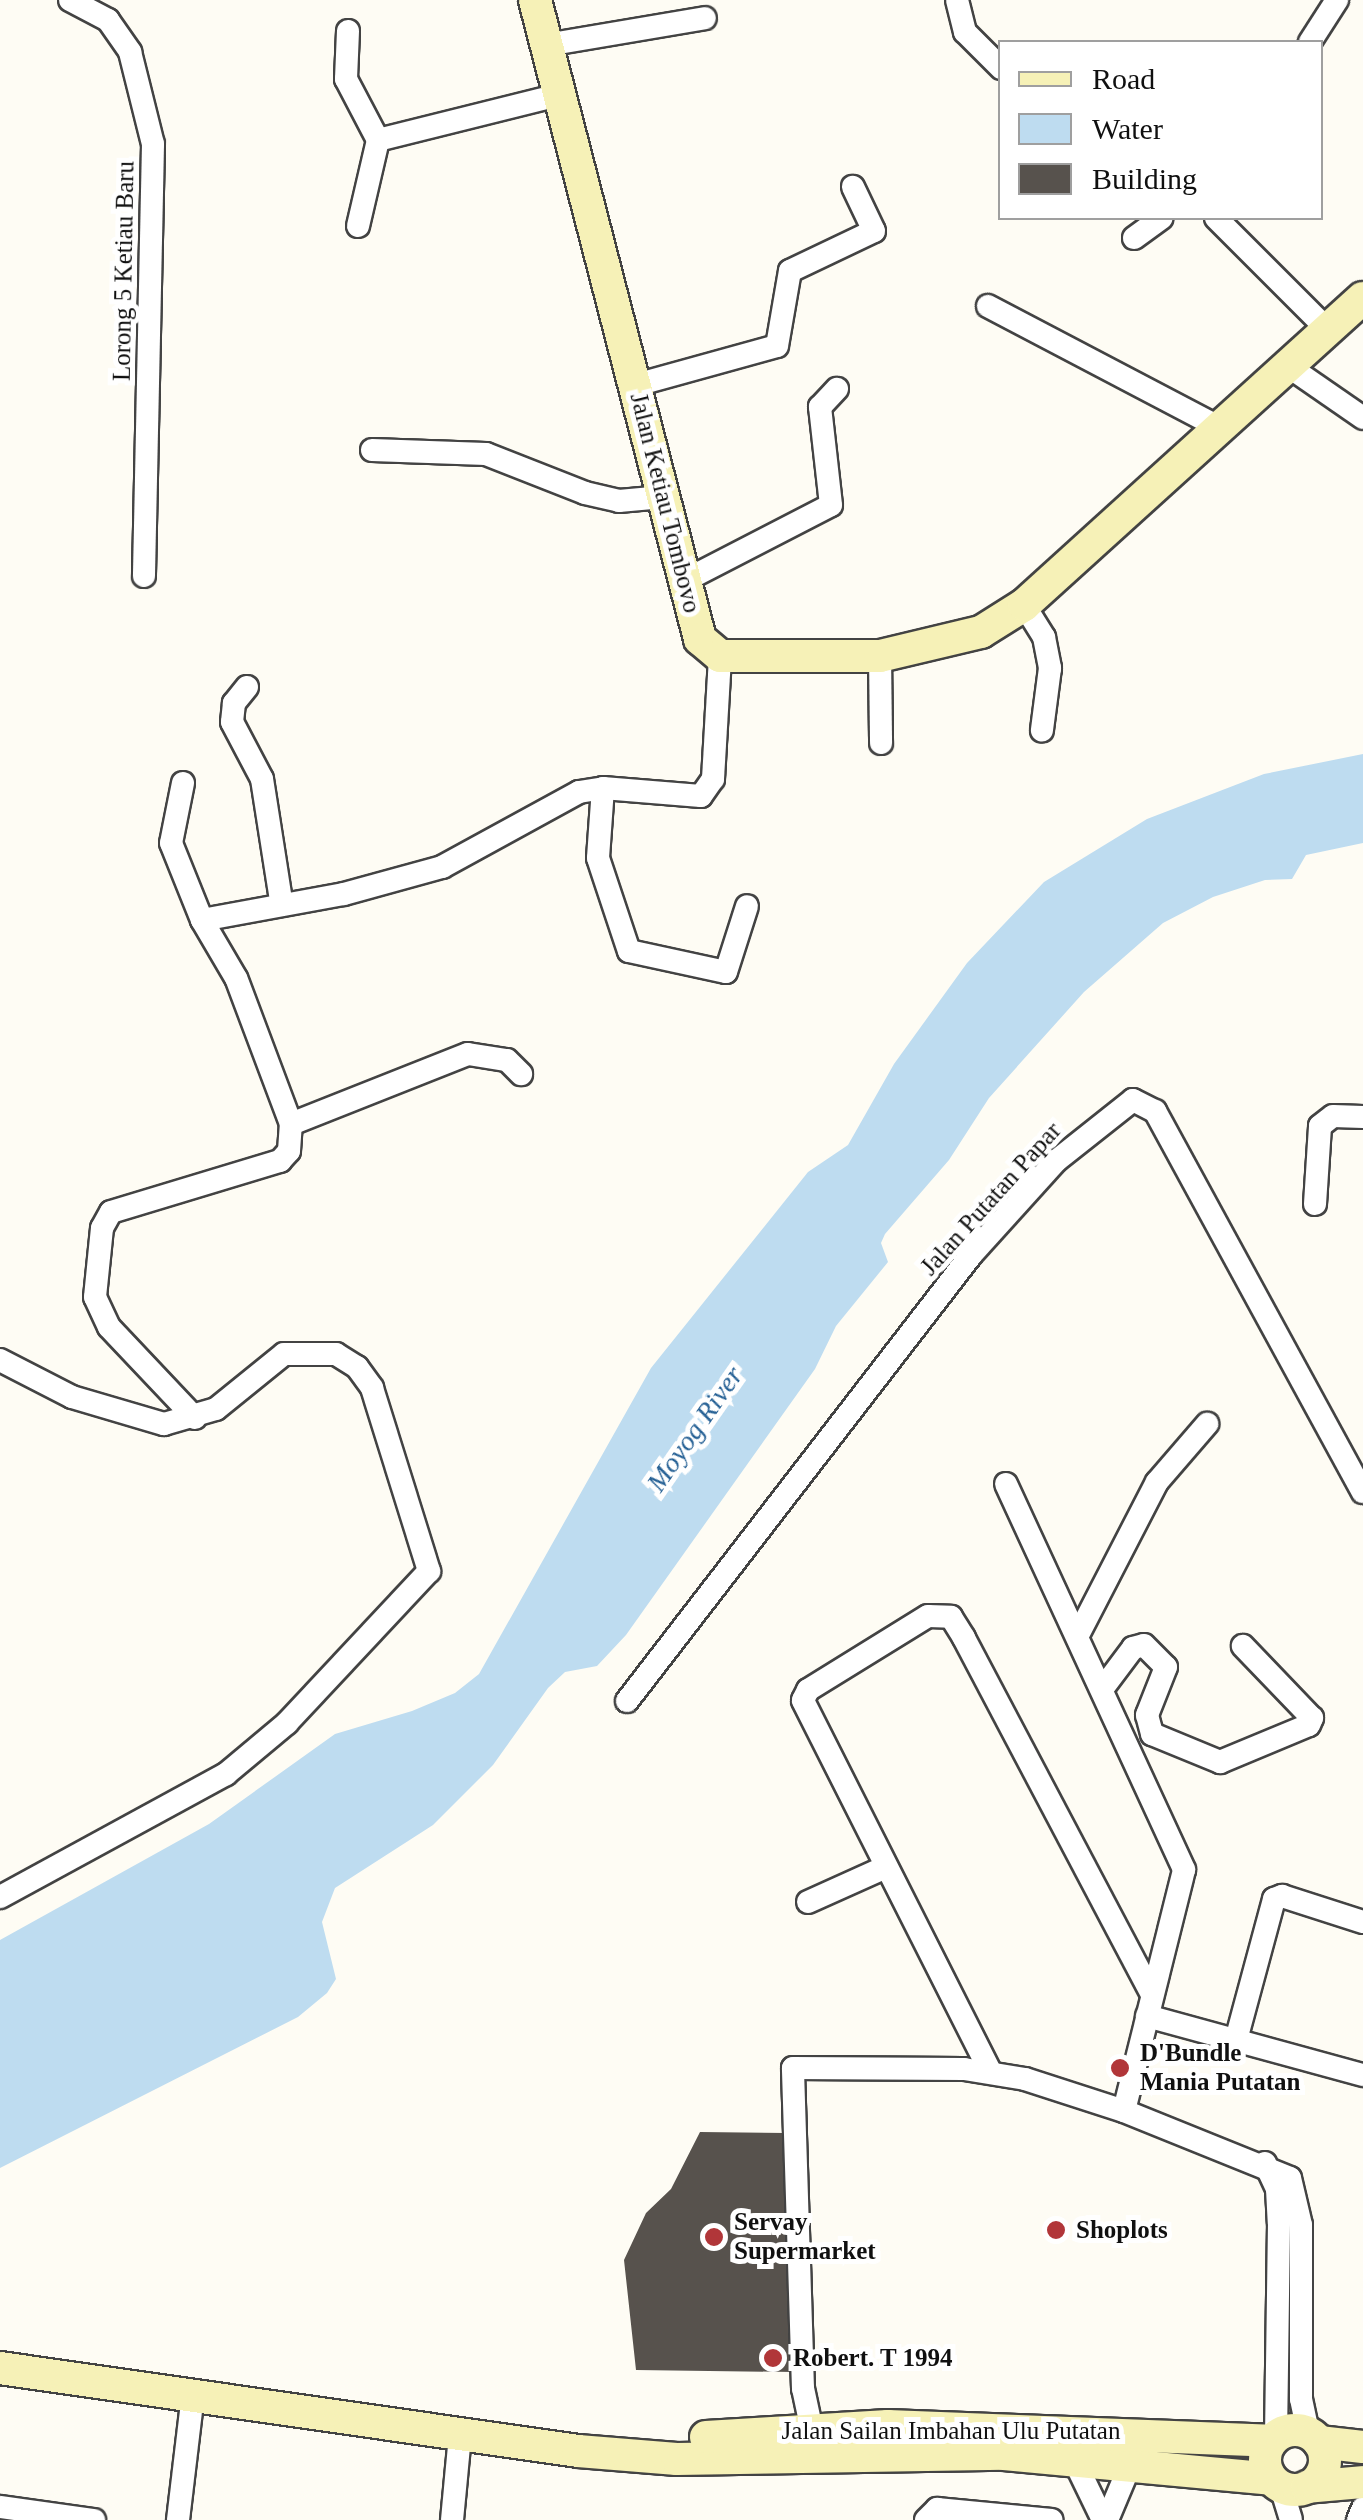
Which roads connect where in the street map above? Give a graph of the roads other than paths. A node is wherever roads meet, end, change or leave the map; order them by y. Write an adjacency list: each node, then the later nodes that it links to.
1 (70, 0): 27 (street, Lorong 5 Ketiau Baru)
2 (535, 0): 8 (street, Jalan Ketiau Tombovo)
3 (957, 0): 9 (street)
4 (1337, 0): 7 (street)
5 (705, 18): 8 (street)
6 (348, 31): 11 (street)
7 (1311, 40)
8 (546, 45): 10 (street, Jalan Ketiau Tombovo)
9 (998, 66)
10 (559, 95): 11 (street); 21 (street, Jalan Ketiau Tombovo)
11 (378, 140): 15 (street)
12 (854, 187): 21 (street)
13 (1159, 220): 16 (street)
14 (1218, 220): 19 (street)
15 (358, 226)
16 (1134, 238)
17 (1363, 298): 19 (street)
18 (988, 306): 24 (street)
19 (1328, 330): 20 (street)
20 (1288, 366): 23 (street); 24 (street)
21 (636, 385): 26 (street, Jalan Ketiau Tombovo)
22 (837, 389): 28 (street)
23 (1363, 418)
24 (1218, 428): 29 (street)
25 (372, 450): 26 (street)
26 (663, 497): 28 (street, Jalan Ketiau Tombovo)
27 (144, 576)
28 (684, 581): 30 (street, Jalan Ketiau Tombovo)
29 (1024, 606): 31 (street); 33 (street)
30 (720, 656): 31 (street); 36 (street)
31 (880, 656): 34 (street)
32 (248, 687): 37 (street)
33 (1042, 730)
34 (880, 743)
35 (182, 783): 39 (street)
36 (602, 788): 37 (street); 38 (street)
37 (282, 901): 39 (street)
38 (748, 906)
39 (202, 920): 42 (street)
40 (521, 1074): 42 (street)
41 (1363, 1117): 43 (street)
42 (292, 1124): 45 (street)
43 (1316, 1204)
44 (0, 1360): 45 (street)
45 (195, 1418): 54 (street)
46 (1206, 1424): 49 (street)
47 (1006, 1484): 49 (street)
48 (1363, 1492): 52 (street, Jalan Putatan Papar)
49 (1078, 1635): 51 (street)
50 (1243, 1646): 51 (street)
51 (1102, 1688): 57 (street)
52 (628, 1701)
53 (886, 1867): 55 (street); 57 (street); 59 (street)
54 (0, 1897)
55 (808, 1902)
56 (1363, 1922): 58 (street)
57 (1149, 2005): 58 (street); 61 (street)
58 (1236, 2040): 60 (street)
59 (990, 2071): 61 (street); 64 (street)
60 (1363, 2075)
61 (1124, 2111): 66 (street)
62 (0, 2368): 63 (street, Jalan Sailan Imbahan Ulu Putatan)
63 (193, 2394): 65 (street, Jalan Sailan Imbahan Ulu Putatan); 76 (street)
64 (811, 2426): 66 (street, Jalan Sailan Imbahan Ulu Putatan); 68 (street, Jalan Sailan Imbahan Ulu Putatan)
65 (444, 2433): 68 (street, Jalan Sailan Imbahan Ulu Putatan); 77 (street)
66 (1293, 2438): 67 (street, Jalan Sailan Imbahan Ulu Putatan); 72 (street); 72 (street)
67 (1363, 2448)
68 (633, 2453): 69 (street, Jalan Sailan Imbahan Ulu Putatan)
69 (1075, 2462): 70 (street, Jalan Sailan Imbahan Ulu Putatan); 80 (street)
70 (1131, 2463): 72 (street, Jalan Sailan Imbahan Ulu Putatan); 80 (street)
71 (1363, 2482): 72 (street, Jalan Sailan Imbahan Ulu Putatan)
72 (1286, 2484): 81 (street)
73 (0, 2507): 75 (street)
74 (1363, 2508): 82 (street)
75 (94, 2520)
76 (178, 2520)
77 (452, 2520)
78 (926, 2520): 79 (street)
79 (1050, 2520)
80 (1105, 2520)
81 (1291, 2520)
82 (1358, 2520)

